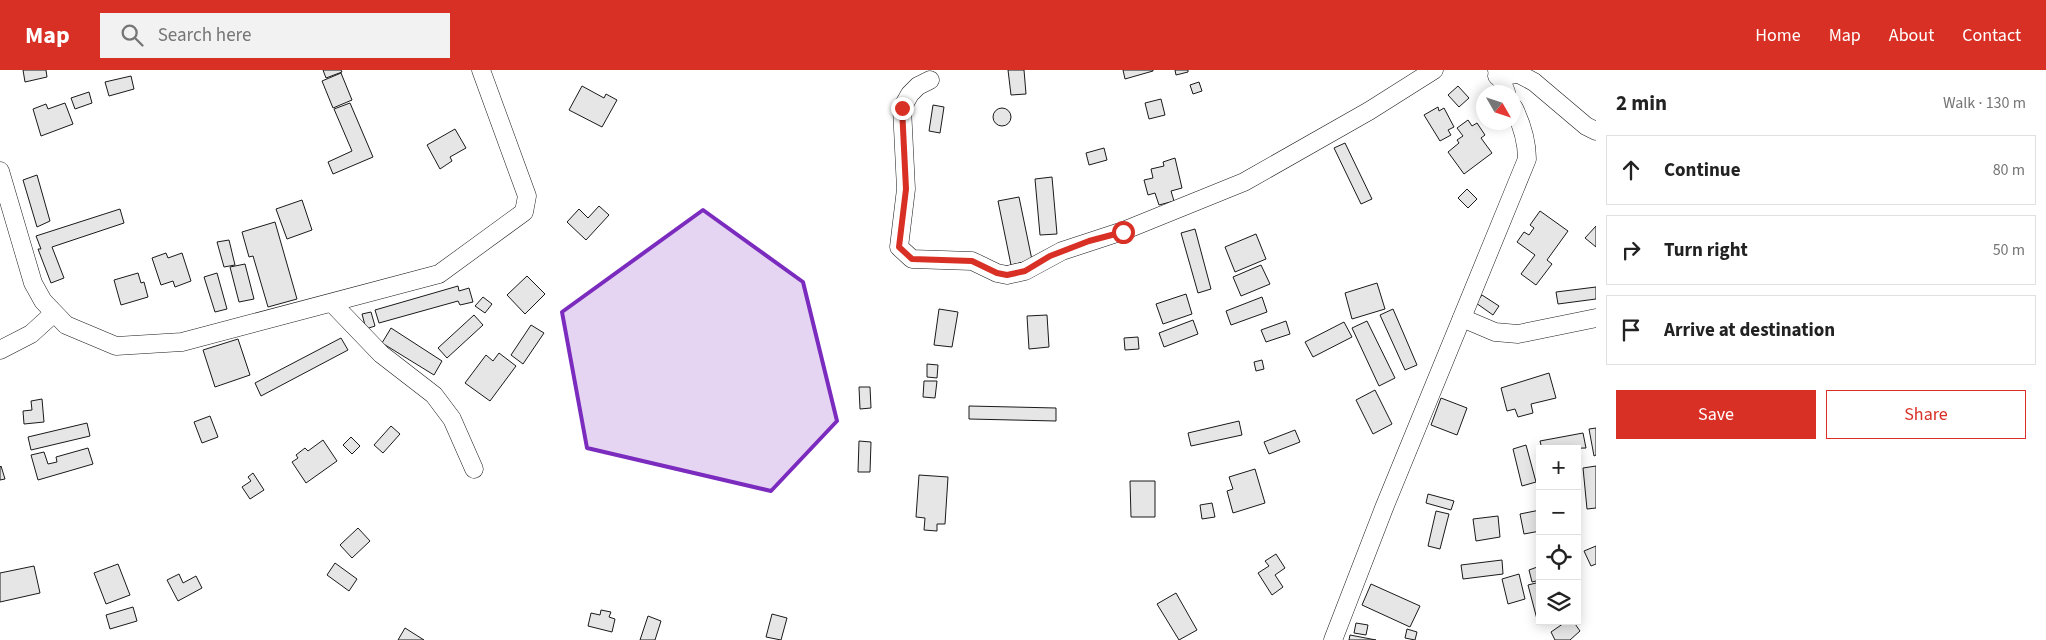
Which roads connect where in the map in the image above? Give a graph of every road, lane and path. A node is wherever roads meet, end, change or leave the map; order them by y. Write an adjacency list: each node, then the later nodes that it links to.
1 (481, 70): 9 (street)
2 (1434, 70): 4 (street)
3 (1497, 73): 5 (street); 7 (street)
4 (930, 80)
5 (1503, 85)
6 (1521, 122): 11 (street)
7 (1596, 131)
8 (0, 171): 10 (street)
9 (332, 302): 10 (street); 14 (street)
10 (52, 314): 13 (street)
11 (1462, 318): 12 (street); 15 (street)
12 (1596, 318)
13 (0, 350)
14 (474, 469)
15 (1333, 640)

